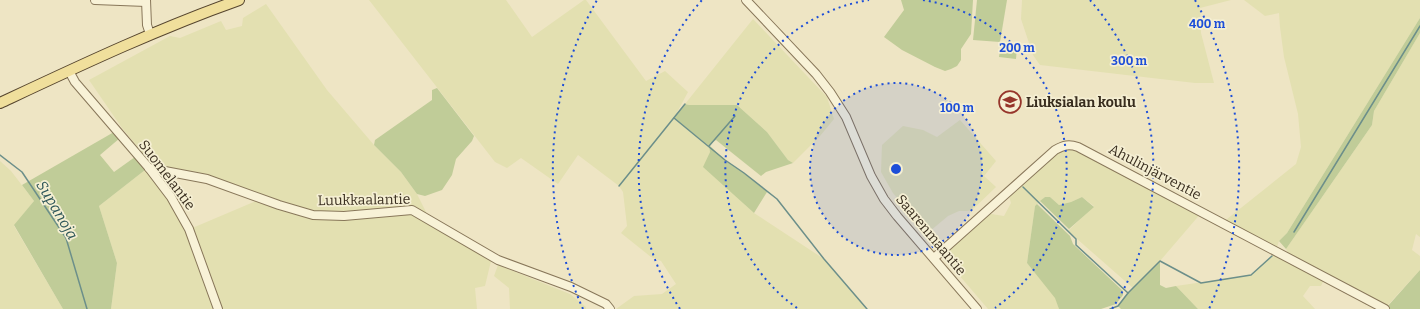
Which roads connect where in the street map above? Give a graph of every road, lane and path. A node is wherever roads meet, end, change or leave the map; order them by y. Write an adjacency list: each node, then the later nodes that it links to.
1 (95, 0): 4 (street)
2 (239, 0): 5 (main road)
3 (746, 0): 9 (street, Saarenmaantie)
4 (146, 1): 5 (street)
5 (150, 34): 6 (main road)
6 (69, 71): 7 (main road); 8 (street, Suomelantie)
7 (0, 103)
8 (149, 168): 10 (street, Suomelantie); 11 (street, Luukkaalantie)
9 (934, 258): 12 (street, Saarenmaantie); 13 (street, Ahulinjärventie)
10 (218, 309)
11 (610, 309)
12 (977, 309)
13 (1385, 309)

